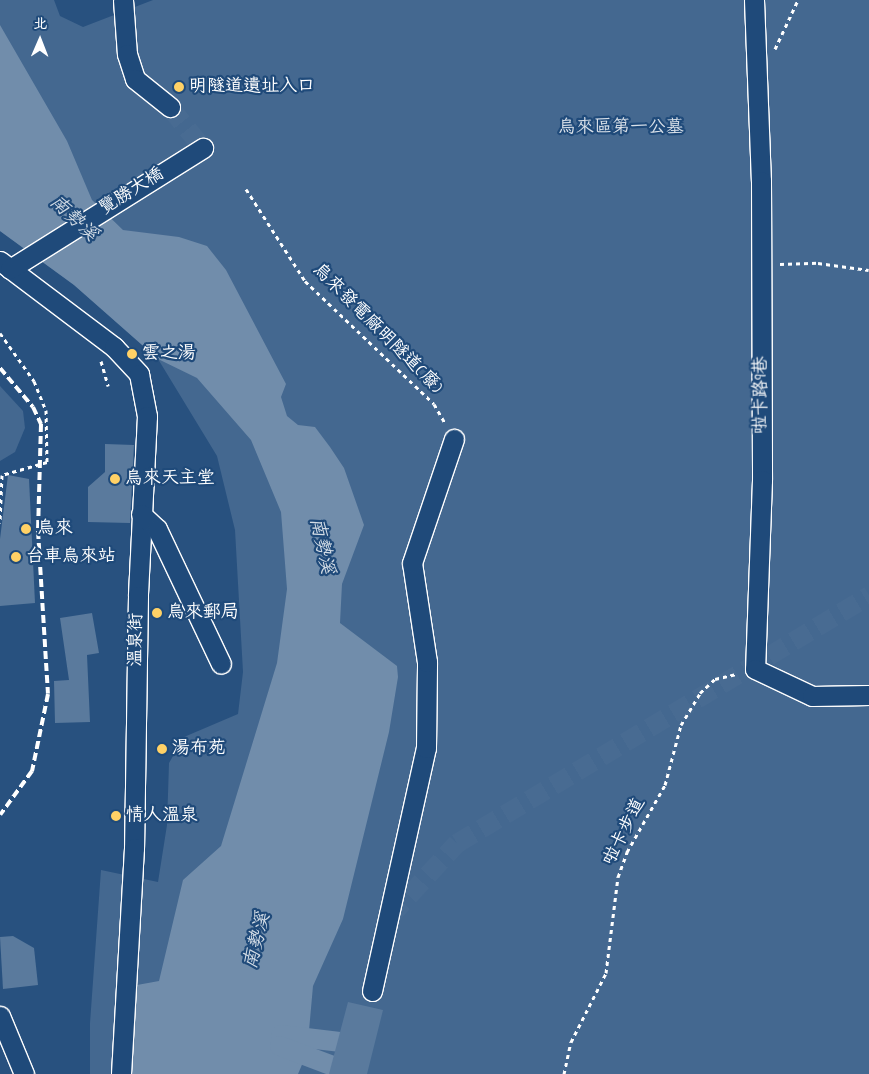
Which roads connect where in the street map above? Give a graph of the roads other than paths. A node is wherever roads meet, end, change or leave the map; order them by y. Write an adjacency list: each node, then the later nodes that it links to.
1 (123, 0): 3 (street)
2 (754, 0): 9 (street, 啦卡路9巷)
3 (170, 107)
4 (204, 148): 5 (street, 覽勝大橋)
5 (5, 265): 7 (street, 溫泉街)
6 (454, 439): 10 (street)
7 (141, 514): 8 (street); 13 (street, 溫泉街)
8 (221, 664)
9 (869, 695)
10 (372, 991)
11 (0, 1016): 12 (street)
12 (24, 1074)
13 (121, 1074)

